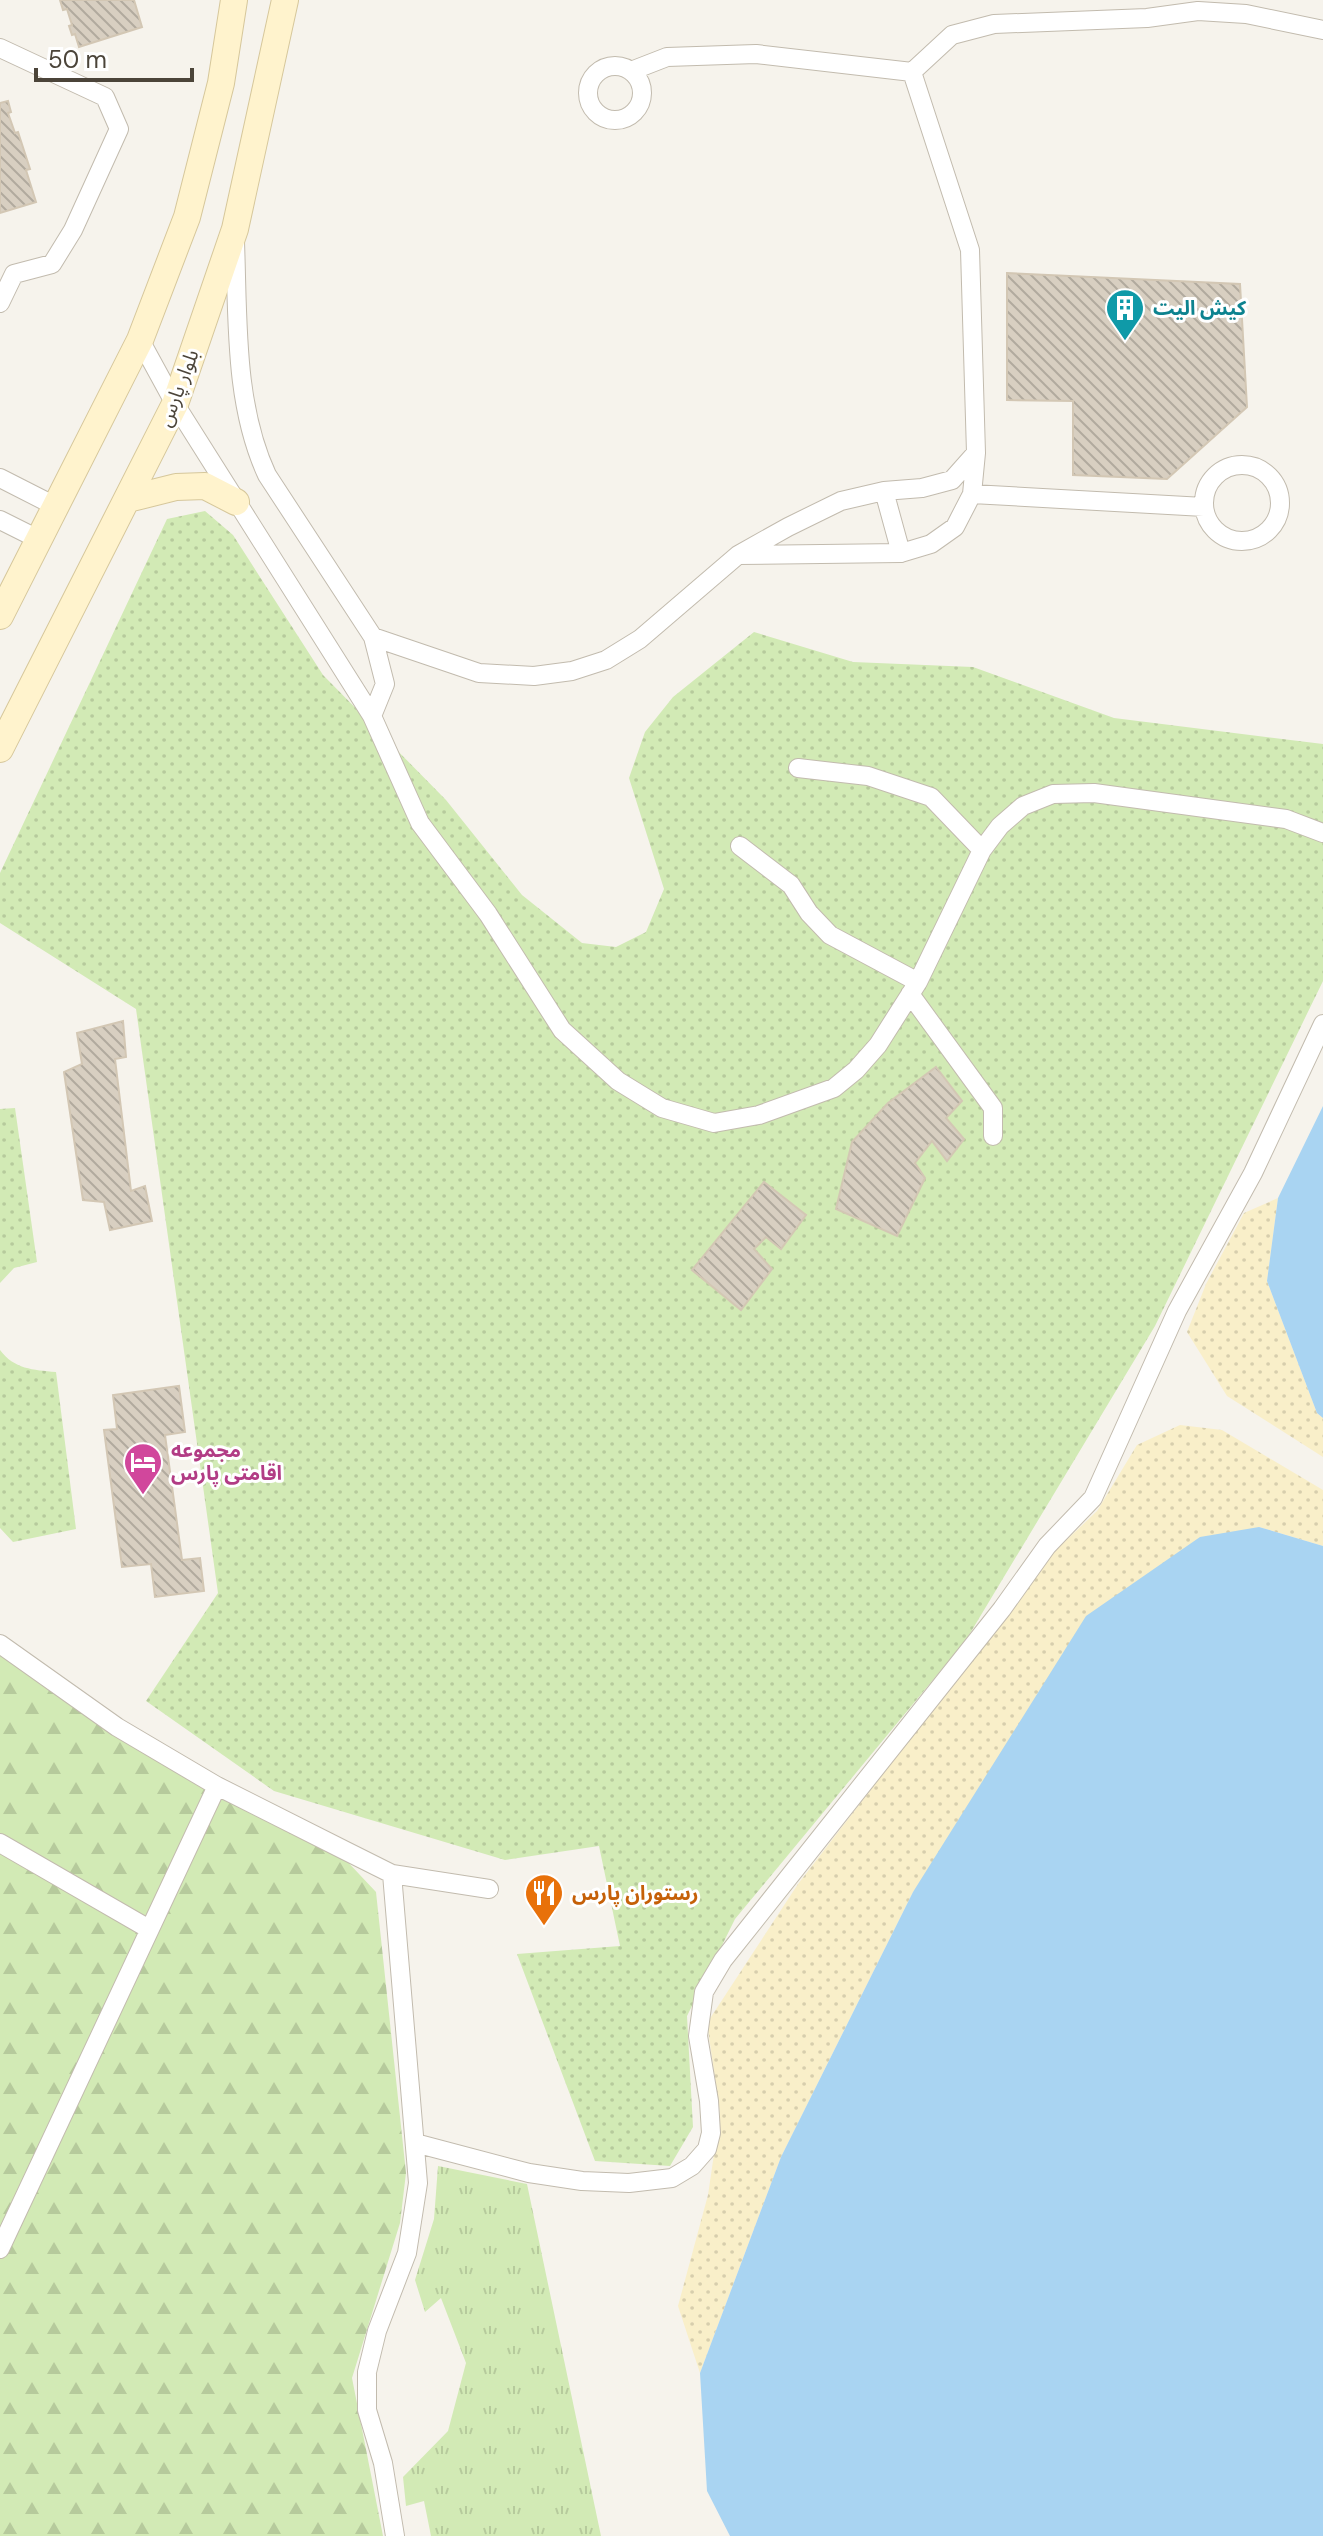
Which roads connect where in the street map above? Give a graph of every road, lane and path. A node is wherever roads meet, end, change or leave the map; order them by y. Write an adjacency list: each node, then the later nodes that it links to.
1 (234, 0): 10 (main road)
2 (285, 0): 7 (main road, بلوار پارس)
3 (1323, 30): 6 (street)
4 (0, 48): 8 (street)
5 (631, 71): 6 (street)
6 (912, 72): 12 (street)
7 (235, 229): 11 (main road, بلوار پارس); 25 (street)
8 (7, 271): 9 (street)
9 (0, 303)
10 (140, 340): 11 (street); 18 (main road)
11 (175, 404): 16 (main road, بلوار پارس); 17 (street)
12 (976, 453): 14 (street); 15 (street)
13 (0, 478): 18 (street)
14 (884, 491): 22 (street); 23 (street)
15 (972, 494): 19 (street); 22 (street)
16 (128, 499): 17 (main road); 27 (main road, بلوار پارس)
17 (236, 502): 26 (street)
18 (57, 507): 21 (main road)
19 (1204, 507): 19 (street)
20 (0, 520): 21 (street)
21 (40, 540): 24 (main road)
22 (901, 553): 23 (street)
23 (738, 555): 25 (street)
24 (0, 616)
25 (373, 637): 26 (street)
26 (372, 716): 32 (street)
27 (0, 749)
28 (798, 768): 31 (street)
29 (1323, 833): 31 (street)
30 (740, 846): 32 (street)
31 (982, 850): 32 (street)
32 (914, 988): 34 (street)
33 (1323, 1024): 41 (street)
34 (993, 1136)
35 (0, 1644): 36 (street)
36 (217, 1786): 38 (street); 40 (street)
37 (0, 1843): 40 (street)
38 (392, 1874): 39 (street); 41 (street)
39 (489, 1889)
40 (149, 1929): 42 (street)
41 (415, 2143): 43 (street)
42 (0, 2249)
43 (395, 2536)

